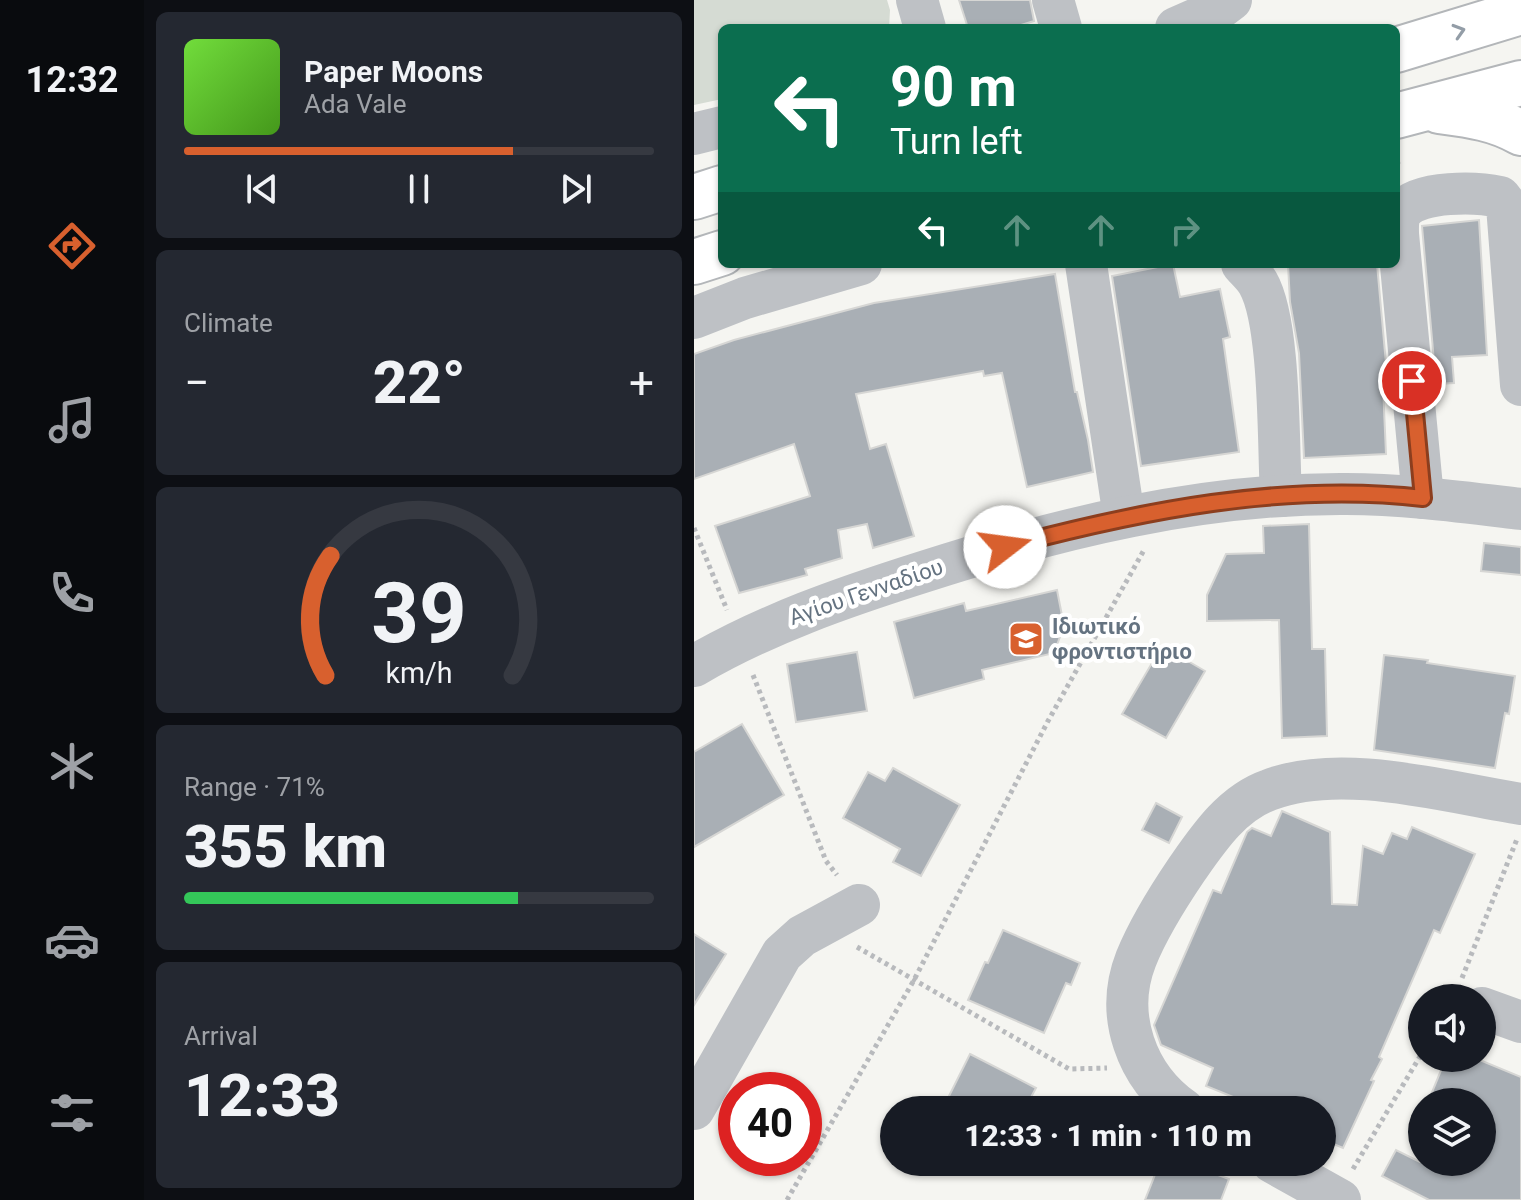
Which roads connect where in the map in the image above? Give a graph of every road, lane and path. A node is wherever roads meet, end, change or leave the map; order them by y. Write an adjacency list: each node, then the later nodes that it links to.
1 (917, 0): 5 (street)
2 (1053, 0): 6 (street)
3 (1227, 12): 7 (street)
4 (1521, 12): 8 (highway, one-way to 4)
5 (924, 24)
6 (1060, 24)
7 (1189, 24)
8 (1400, 49)
9 (1521, 83): 10 (highway)
10 (1411, 112): 12 (highway)
11 (718, 128): 13 (street)
12 (1521, 133)
13 (694, 134)
14 (718, 189): 15 (highway)
15 (694, 197)
16 (1400, 215): 24 (street)
17 (718, 254): 19 (highway)
18 (1400, 255): 27 (street)
19 (694, 262)
20 (847, 268): 23 (street)
21 (1087, 268): 30 (street)
22 (1245, 268): 26 (street)
23 (694, 318)
24 (1519, 333): 25 (street)
25 (1521, 385)
26 (1281, 496): 27 (street, Αγίου Γενναδίου); 29 (street, Αγίου Γενναδίου)
27 (1423, 498): 28 (street, Αγίου Γενναδίου)
28 (1521, 509)
29 (1166, 511): 30 (street, Αγίου Γενναδίου); 37 (path)
30 (1124, 517): 32 (street, Αγίου Γενναδίου)
31 (694, 528): 32 (path)
32 (739, 640): 33 (street, Αγίου Γενναδίου); 36 (path)
33 (694, 666)
34 (1521, 804): 43 (street)
35 (1521, 827): 38 (path)
36 (857, 926): 37 (path); 44 (street)
37 (914, 980): 41 (path); 47 (path)
38 (1460, 984)
39 (1496, 1013): 40 (street)
40 (1521, 1022)
41 (1069, 1069)
42 (1411, 1072): 46 (path)
43 (1168, 1096)
44 (694, 1109)
45 (1297, 1176): 46 (street)
46 (1338, 1199)
47 (787, 1200)

